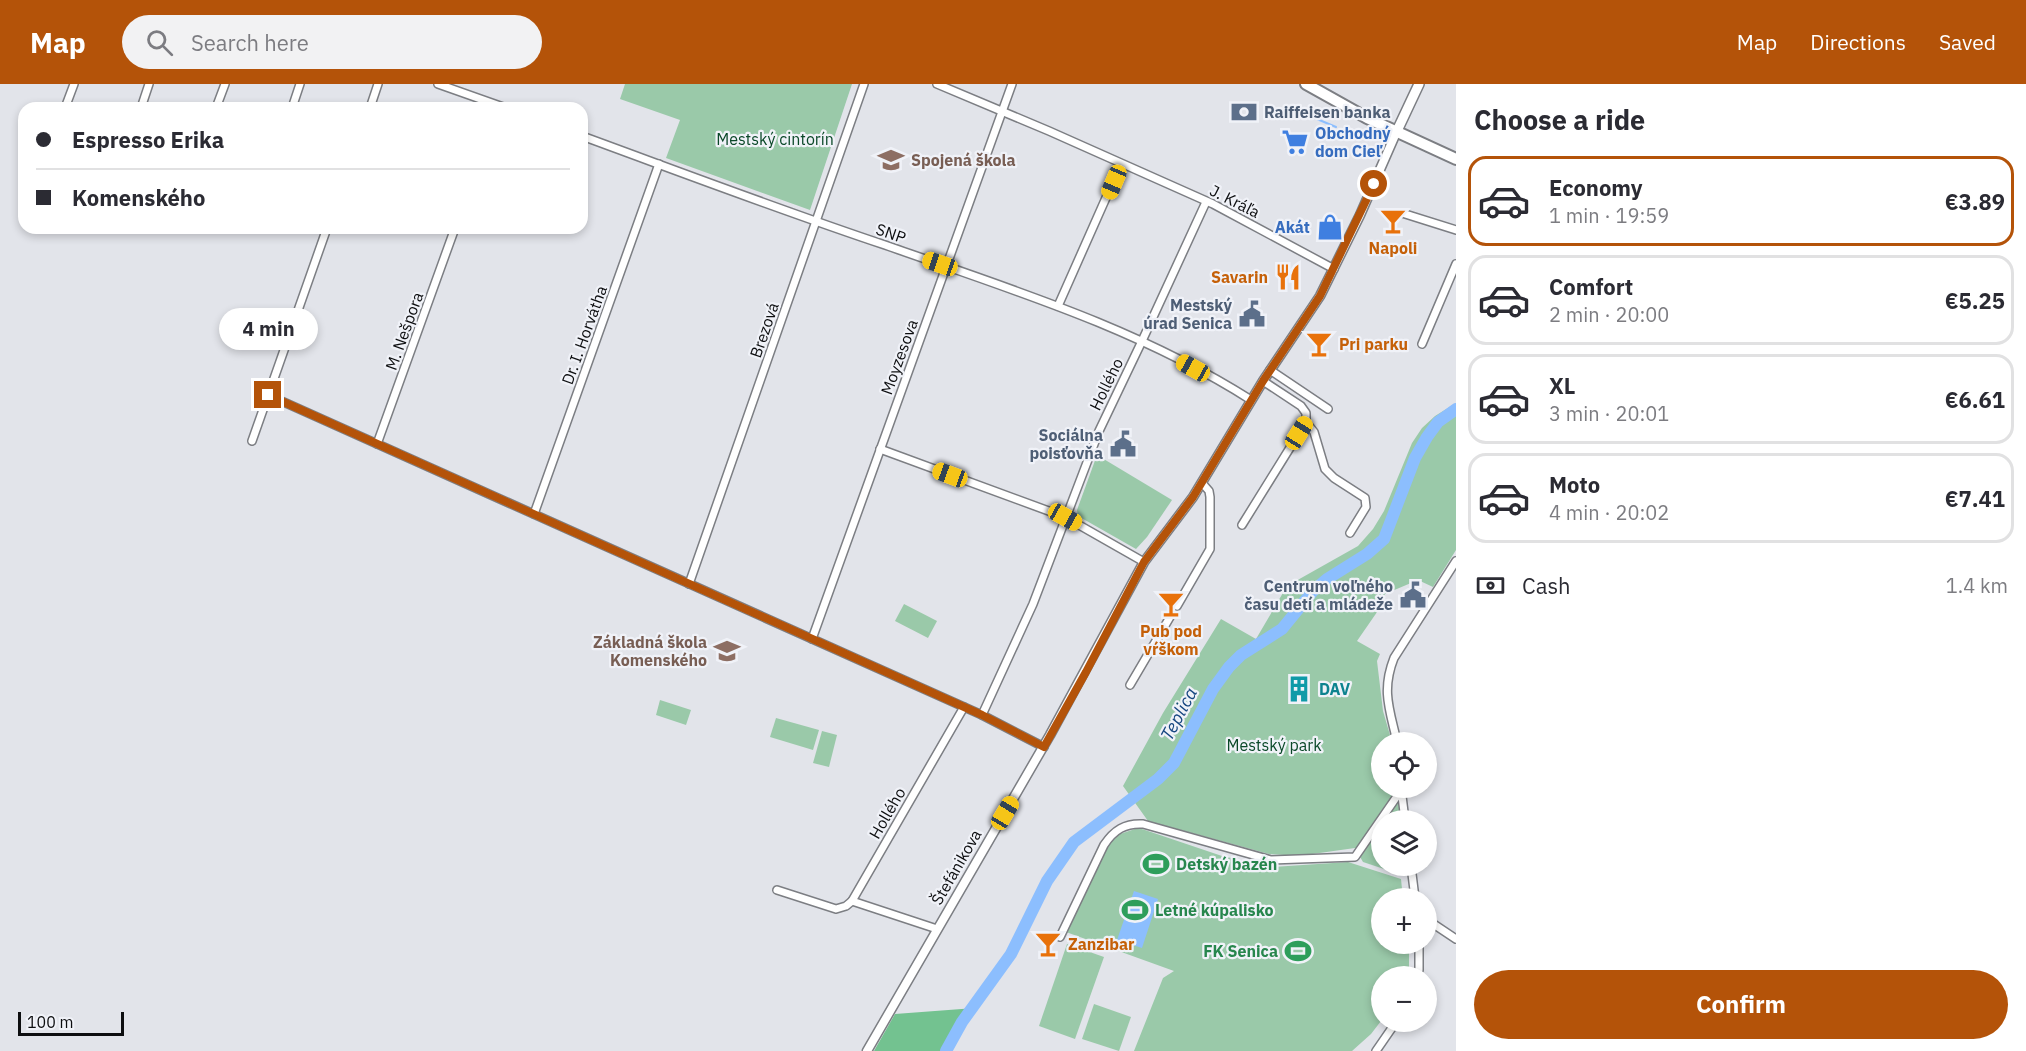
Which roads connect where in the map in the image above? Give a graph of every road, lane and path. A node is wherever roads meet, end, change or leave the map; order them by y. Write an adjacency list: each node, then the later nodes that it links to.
1 (74, 84): 12 (street)
2 (149, 84): 13 (street)
3 (225, 84): 14 (street)
4 (300, 84): 15 (street)
5 (378, 84): 16 (street)
6 (438, 84): 17 (street)
7 (864, 84): 26 (street, Brezová)
8 (938, 84): 18 (street, J. Kráľa)
9 (1012, 84): 18 (street, Moyzesova)
10 (1306, 84): 19 (main road)
11 (1419, 84): 19 (main road)
12 (67, 102)
13 (143, 102)
14 (218, 102)
15 (294, 102)
16 (372, 102)
17 (486, 102)
18 (1001, 111): 23 (street, J. Kráľa); 31 (street, Moyzesova)
19 (1396, 133): 21 (main road); 32 (street, Štefánikova)
20 (588, 138): 22 (street, SNP)
21 (1456, 159)
22 (659, 164): 26 (street, SNP); 46 (street, Dr. I. Horvátha)
23 (1121, 164): 24 (street, J. Kráľa); 33 (street)
24 (1206, 202): 32 (street, J. Kráľa); 34 (street, Hollého)
25 (1402, 213): 27 (street)
26 (816, 222): 31 (street, SNP); 52 (street, Brezová)
27 (1456, 230)
28 (325, 234): 38 (street)
29 (453, 234): 43 (street, M. Nešpora)
30 (1456, 264): 35 (street)
31 (945, 266): 33 (street, SNP); 44 (street, Moyzesova)
32 (1334, 268): 36 (street, Štefánikova)
33 (1058, 306): 34 (street, SNP)
34 (1142, 342): 39 (street, SNP); 47 (street, Hollého)
35 (1422, 344)
36 (1270, 370): 37 (street, Štefánikova); 40 (street)
37 (1263, 381): 39 (street, Štefánikova); 41 (street)
38 (268, 395): 42 (street); 43 (street)
39 (1251, 400): 45 (street, Štefánikova)
40 (1328, 409)
41 (1306, 422): 48 (street); 49 (street)
42 (252, 441)
43 (377, 444): 46 (street)
44 (880, 449): 47 (street); 55 (street, Moyzesova)
45 (1202, 483): 51 (street, Štefánikova); 53 (street)
46 (534, 514): 52 (street)
47 (1065, 517): 51 (street); 58 (street, Hollého)
48 (1242, 525)
49 (1350, 533)
50 (1456, 561): 59 (street)
51 (1144, 562): 60 (street, Štefánikova)
52 (689, 584): 55 (street)
53 (1177, 606)
54 (1170, 617): 56 (street)
55 (812, 639): 57 (street)
56 (1130, 684)
57 (964, 707): 58 (street); 63 (street, Hollého)
58 (982, 715): 60 (street)
59 (1394, 732)
60 (1044, 747): 65 (street, Štefánikova)
61 (1395, 798): 66 (street)
62 (777, 890): 63 (street)
63 (852, 901): 65 (street)
64 (1437, 927): 67 (street)
65 (937, 929): 69 (street, Štefánikova)
66 (1060, 937)
67 (1456, 939)
68 (1389, 1032): 70 (street)
69 (867, 1051)
70 (1376, 1051)

